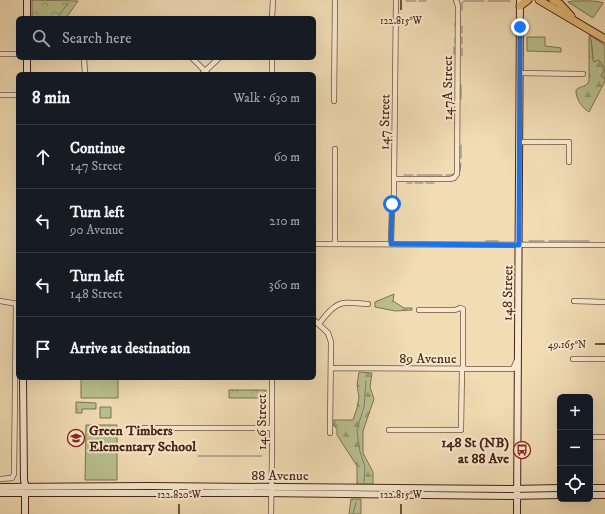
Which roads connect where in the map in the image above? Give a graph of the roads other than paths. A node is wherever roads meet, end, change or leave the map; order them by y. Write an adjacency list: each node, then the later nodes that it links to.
1 (28, 0): 10 (main road)
2 (273, 0): 11 (street)
3 (335, 0): 30 (street)
4 (396, 0): 34 (street, 147 Street)
5 (456, 0): 34 (street, 147A Street)
6 (528, 0): 9 (main road)
7 (539, 0): 12 (main road)
8 (553, 0): 12 (main road)
9 (520, 3): 26 (main road, 148 Street)
10 (27, 16)
11 (272, 16)
12 (578, 23): 13 (main road)
13 (605, 39)
14 (0, 54): 15 (street)
15 (16, 54)
16 (27, 60): 21 (main road)
17 (84, 60): 22 (street)
18 (194, 60): 23 (street)
19 (217, 60): 24 (street)
20 (272, 60): 25 (street)
21 (27, 72)
22 (84, 72)
23 (204, 72)
24 (206, 72)
25 (272, 72)
26 (520, 73): 27 (street); 31 (main road, 148 Street)
27 (583, 74)
28 (0, 95): 29 (street)
29 (16, 95)
30 (334, 101)
31 (520, 142): 33 (street); 38 (main road, 148 Street)
32 (335, 149): 36 (street)
33 (569, 162)
34 (394, 179): 37 (street, 147 Street)
35 (316, 244): 36 (street)
36 (335, 244): 37 (street)
37 (391, 244): 38 (street)
38 (519, 245): 39 (street); 48 (main road, 148 Street)
39 (605, 245)
40 (0, 301): 43 (street)
41 (574, 301): 42 (street)
42 (605, 302)
43 (16, 304)
44 (368, 304): 47 (street)
45 (419, 310): 53 (street)
46 (316, 322): 47 (street)
47 (319, 324): 52 (street)
48 (518, 358): 53 (street, 89 Avenue); 70 (main road, 148 Street)
49 (605, 358): 50 (street)
50 (573, 359)
51 (16, 361): 63 (street)
52 (331, 368): 53 (street, 89 Avenue); 60 (street)
53 (462, 369): 59 (street)
54 (23, 380): 65 (main road)
55 (27, 380): 65 (main road)
56 (272, 380): 58 (street, 146 Street)
57 (144, 428): 58 (street)
58 (272, 428): 69 (street, 146 Street)
59 (389, 430)
60 (330, 433)
61 (593, 437): 62 (street)
62 (605, 437)
63 (0, 479)
64 (0, 487): 65 (main road, 88 Avenue)
65 (25, 488): 69 (main road, 88 Avenue); 71 (main road, 88 Avenue); 75 (main road)
66 (557, 488): 70 (main road, 88 Avenue)
67 (593, 488): 68 (main road)
68 (605, 488)
69 (271, 490): 70 (main road, 88 Avenue); 76 (street, 146 Street)
70 (517, 492): 72 (main road, 88 Avenue); 77 (main road, 148 Street)
71 (0, 494)
72 (557, 495)
73 (593, 495): 74 (main road)
74 (605, 495)
75 (25, 514)
76 (270, 514)
77 (517, 514)

